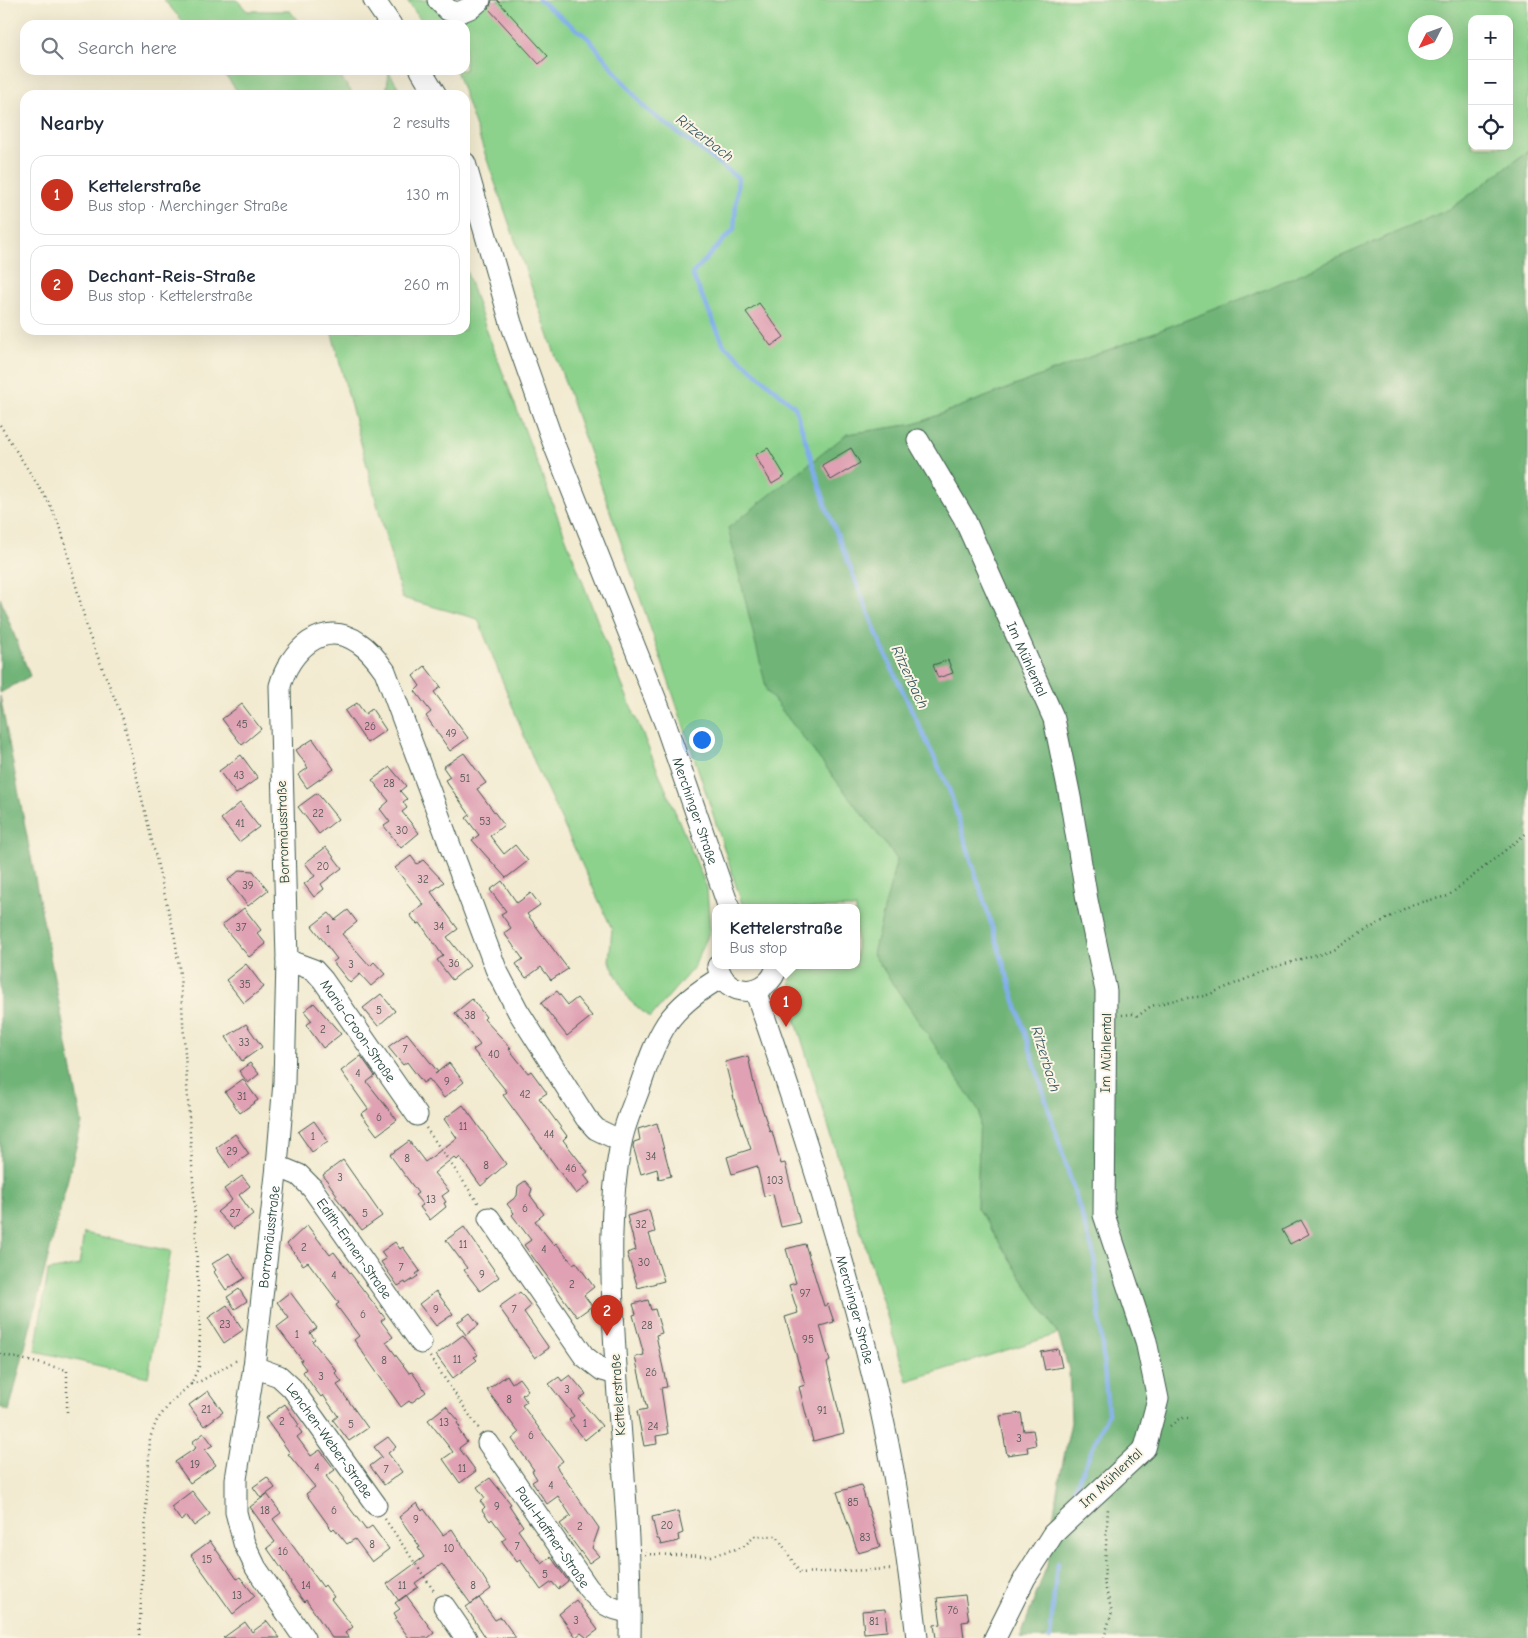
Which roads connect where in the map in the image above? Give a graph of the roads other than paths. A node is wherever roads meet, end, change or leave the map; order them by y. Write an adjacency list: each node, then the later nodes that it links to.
1 (374, 0): 4 (street)
2 (438, 0): 3 (street)
3 (480, 0)
4 (388, 20)
5 (424, 75): 6 (street)
6 (433, 90)
7 (470, 180): 9 (street, Merchinger Straße)
8 (918, 440): 29 (street, Im Mühlental)
9 (728, 904)
10 (287, 960): 14 (street, Maria-Croon-Straße); 15 (street, Borromäusstraße); 16 (street, Borromäusstraße)
11 (776, 969): 13 (street)
12 (720, 971): 13 (street); 15 (street, Kettelerstraße)
13 (755, 990): 28 (street, Merchinger Straße)
14 (417, 1115)
15 (621, 1141): 20 (street, Kettelerstraße)
16 (277, 1166): 18 (street, Edith-Ennen-Straße); 19 (street, Borromäusstraße)
17 (489, 1218): 20 (street)
18 (420, 1343)
19 (255, 1361): 22 (street, Lenchen-Weber-Straße); 25 (street, Borromäusstraße)
20 (616, 1374): 24 (street, Kettelerstraße)
21 (488, 1442): 24 (street, Paul-Haffner-Straße)
22 (376, 1505)
23 (444, 1606): 26 (street)
24 (630, 1612): 27 (street, Kettelerstraße)
25 (304, 1638)
26 (466, 1638)
27 (630, 1638)
28 (917, 1638)
29 (995, 1638)

